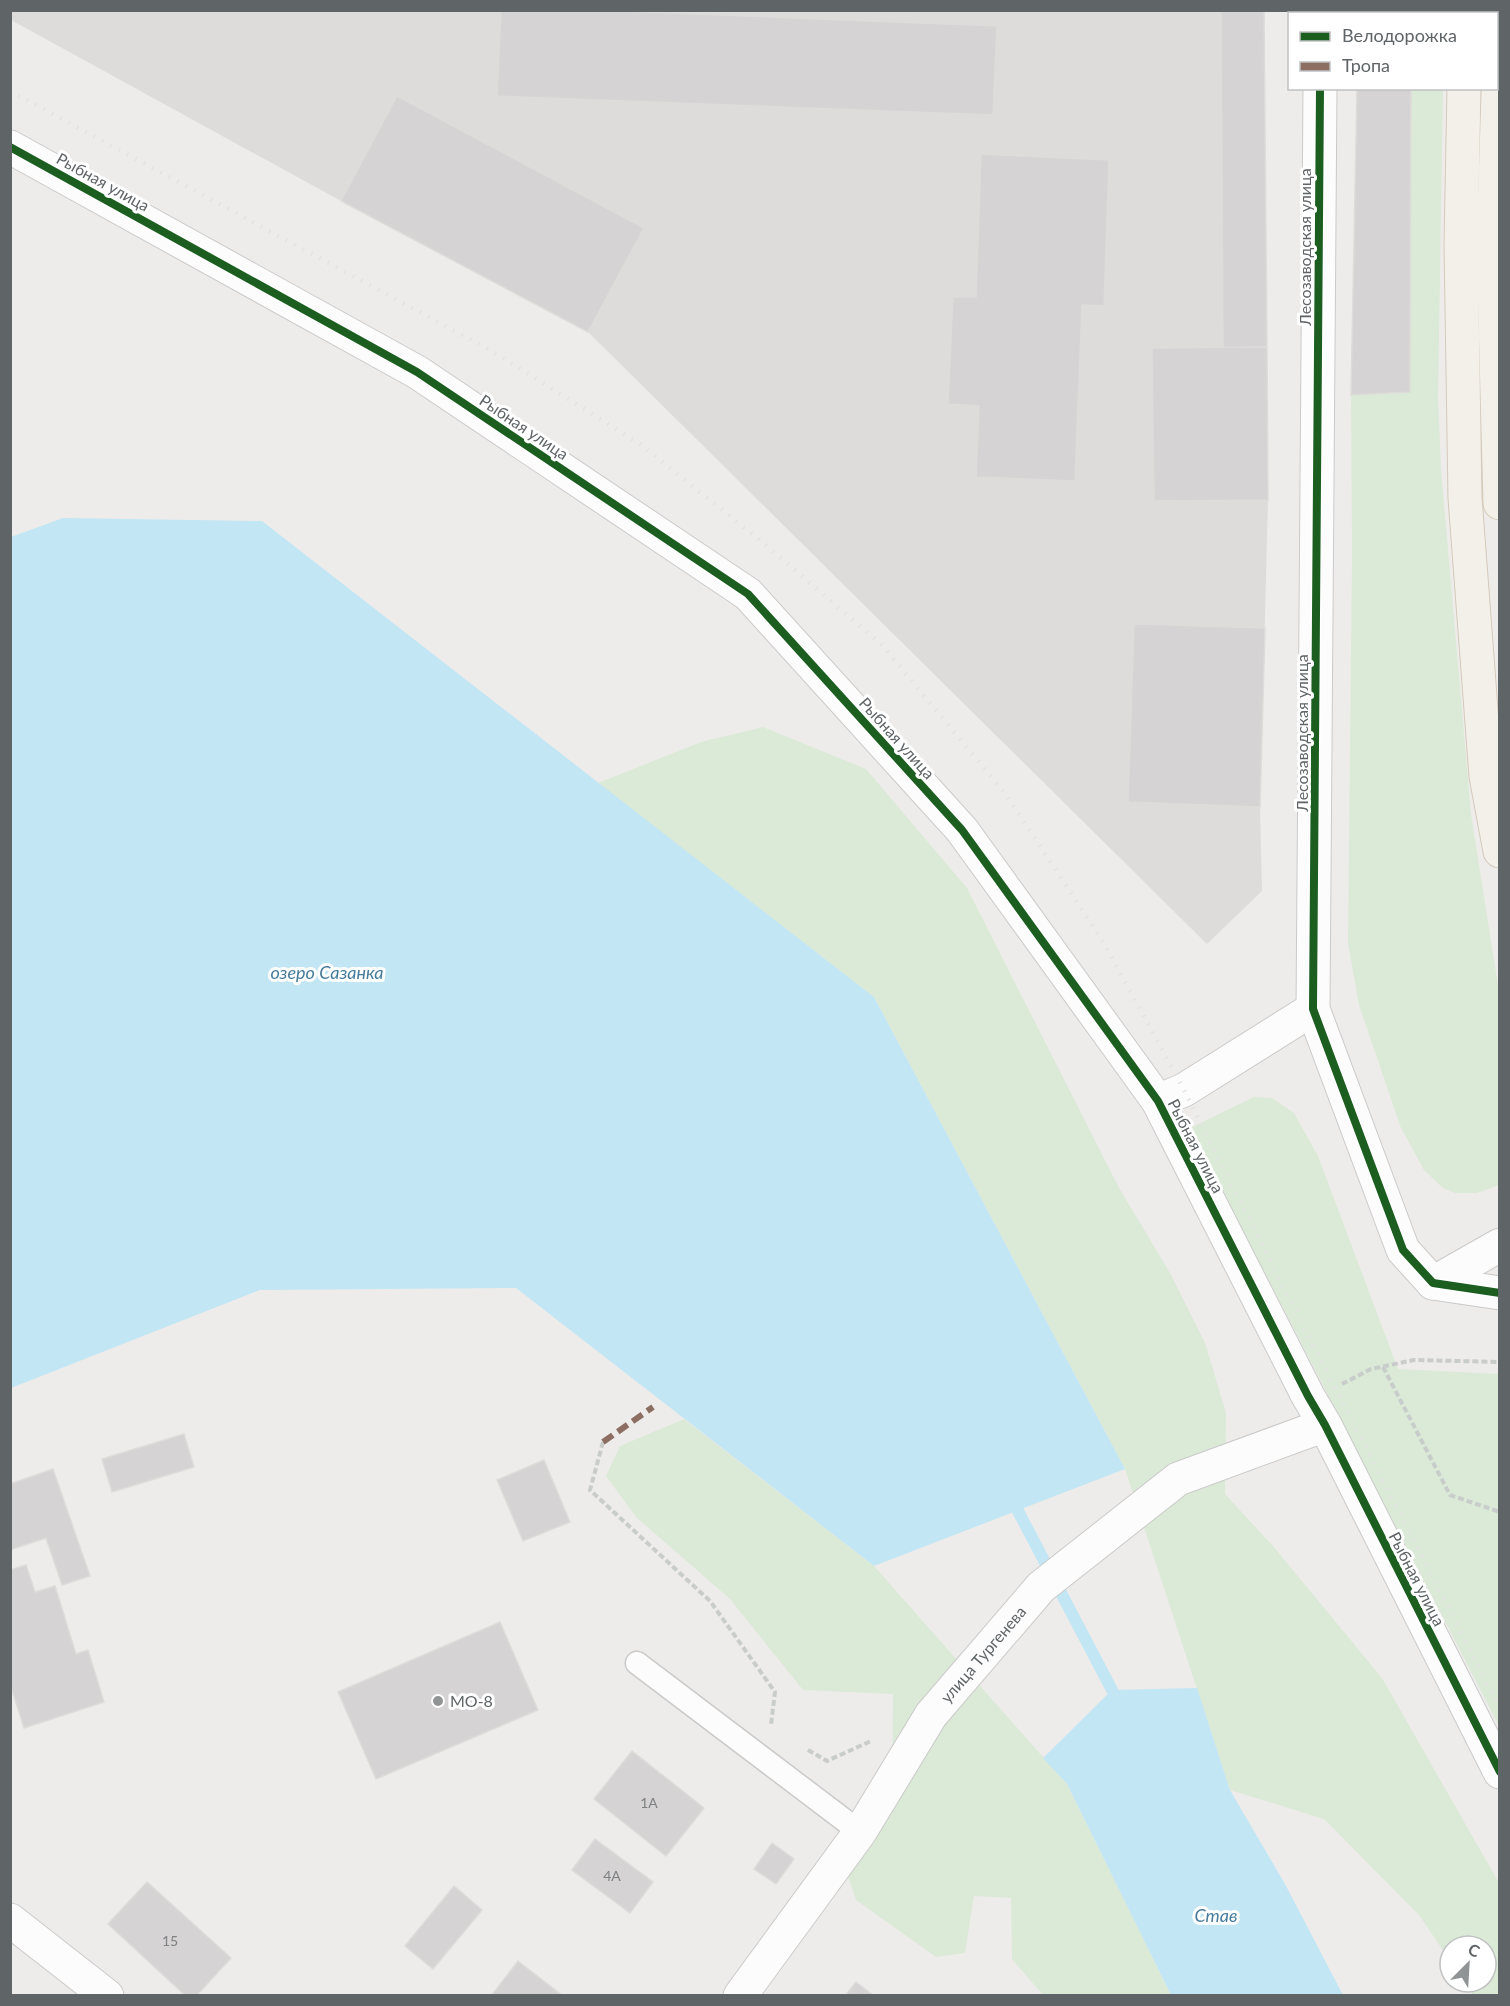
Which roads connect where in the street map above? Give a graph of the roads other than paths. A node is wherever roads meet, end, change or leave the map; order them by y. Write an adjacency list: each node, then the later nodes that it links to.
1 (1500, 35): 5 (main road)
2 (1320, 90): 7 (street, Лесозаводская улица)
3 (1464, 90): 6 (main road)
4 (10, 147): 8 (street, Рыбная улица)
5 (1500, 503)
6 (1500, 851)
7 (1313, 1009): 8 (street); 10 (street, Лесозаводская улица)
8 (1158, 1101): 12 (street, Рыбная улица)
9 (1500, 1245): 10 (street)
10 (1433, 1282): 11 (street)
11 (1500, 1293)
12 (1325, 1425): 14 (street, Рыбная улица); 15 (street, улица Тургенева)
13 (637, 1663): 15 (lane)
14 (1500, 1772)
15 (860, 1832): 18 (street, улица Тургенева)
16 (10, 1920): 17 (street)
17 (107, 1995)
18 (740, 1995)

